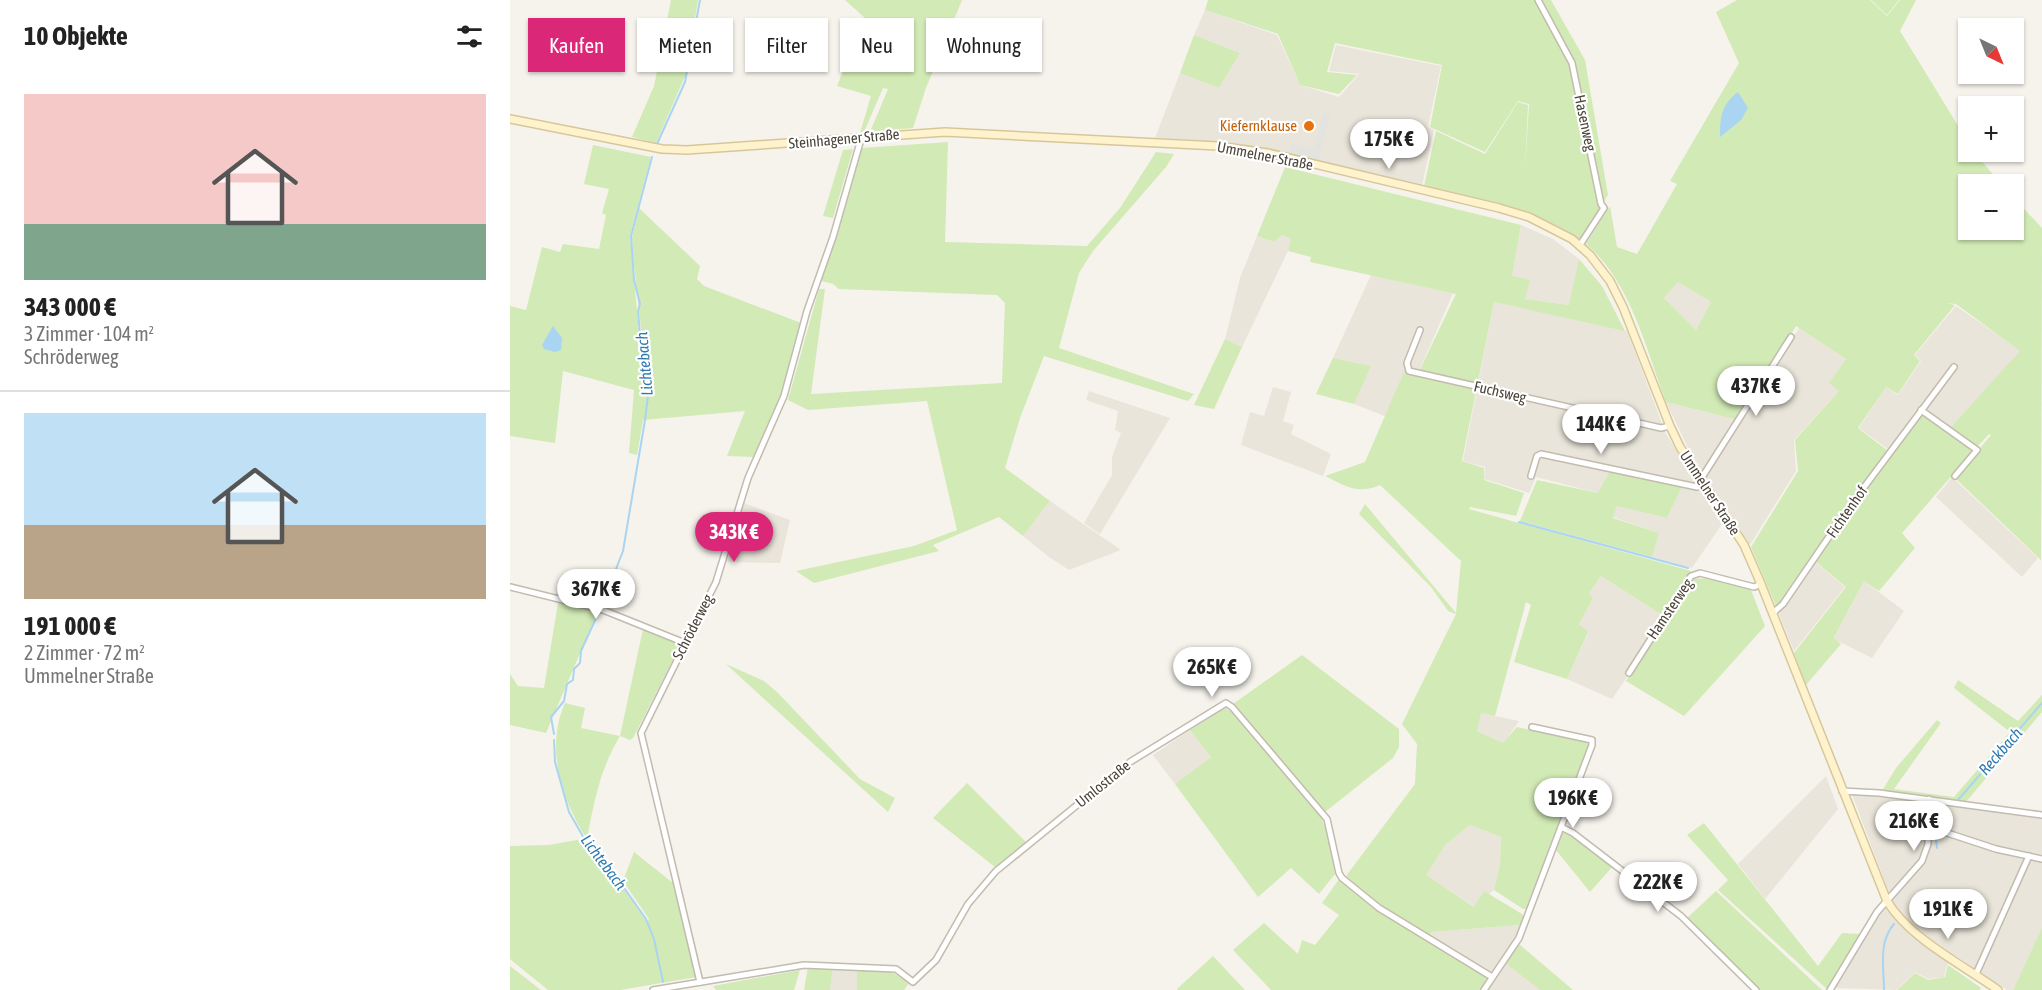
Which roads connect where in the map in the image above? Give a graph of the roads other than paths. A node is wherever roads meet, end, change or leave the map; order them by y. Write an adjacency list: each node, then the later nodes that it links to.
1 (1538, 0): 5 (street, Hasenweg)
2 (510, 119): 3 (main road, Steinhagener Straße)
3 (861, 139): 4 (main road, Steinhagener Straße); 17 (street, Schröderweg)
4 (1181, 145): 5 (main road, Ummelner Straße)
5 (1580, 245): 10 (main road, Ummelner Straße)
6 (1420, 330): 10 (street, Fuchsweg)
7 (1791, 338): 13 (street)
8 (1954, 367): 9 (street, Fichtenhof)
9 (1922, 410): 12 (street); 16 (street, Fichtenhof)
10 (1670, 426): 13 (main road, Ummelner Straße)
11 (1531, 476): 13 (street)
12 (1955, 476)
13 (1703, 482): 14 (main road, Ummelner Straße)
14 (1761, 584): 16 (main road, Ummelner Straße); 18 (street, Hamsterweg)
15 (510, 587): 17 (street)
16 (1773, 613): 20 (main road, Ummelner Straße)
17 (685, 643): 30 (street, Schröderweg)
18 (1629, 673)
19 (1532, 727): 23 (street)
20 (1842, 791): 21 (street); 27 (main road, Ummelner Straße)
21 (1929, 799): 22 (street); 24 (street)
22 (2042, 815)
23 (1562, 827): 29 (street); 33 (street)
24 (1929, 827): 25 (street); 27 (street)
25 (2029, 856): 26 (street); 28 (street)
26 (2042, 859)
27 (1887, 901): 28 (main road, Ummelner Straße); 34 (street)
28 (1976, 974): 35 (main road, Ummelner Straße)
29 (1492, 977): 30 (street, Umlostraße); 32 (street)
30 (700, 982): 31 (street, Umlostraße)
31 (653, 990)
32 (1484, 990)
33 (1756, 990)
34 (1830, 990)
35 (1998, 990)

